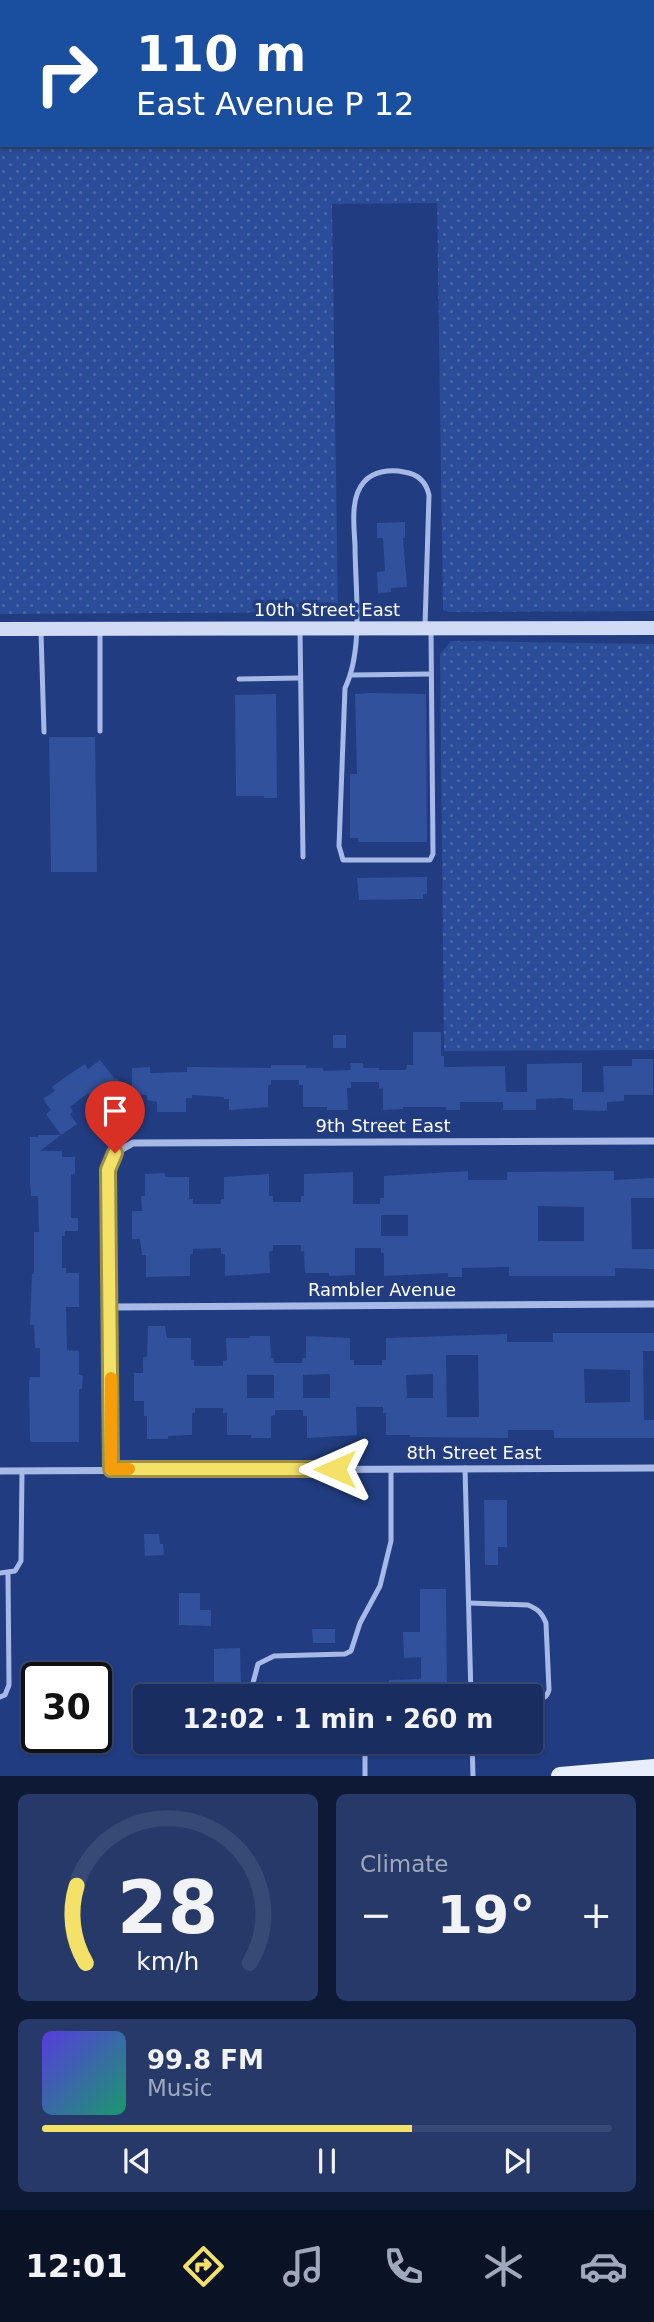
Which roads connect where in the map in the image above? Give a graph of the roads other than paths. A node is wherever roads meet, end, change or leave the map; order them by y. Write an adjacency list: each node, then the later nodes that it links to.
1 (654, 628): 7 (main road, 10th Street East)
2 (0, 629): 3 (main road, 10th Street East)
3 (41, 629): 4 (main road, 10th Street East); 13 (lane)
4 (100, 629): 5 (main road, 10th Street East); 12 (lane)
5 (300, 629): 6 (main road, 10th Street East); 10 (lane)
6 (356, 629): 7 (main road, 10th Street East); 7 (lane); 9 (lane)
7 (428, 629): 8 (lane)
8 (431, 674): 9 (lane); 9 (lane)
9 (352, 675)
10 (300, 678): 11 (lane); 14 (lane)
11 (239, 679)
12 (100, 731)
13 (44, 732)
14 (303, 857)
15 (654, 1141): 17 (street, 9th Street East)
16 (654, 1304): 17 (street, Rambler Avenue)
17 (110, 1307): 20 (street)
18 (465, 1468): 19 (street, 8th Street East); 21 (street, 8th Street East); 26 (lane)
19 (654, 1468)
20 (111, 1469): 21 (street, 8th Street East); 23 (street, 8th Street East)
21 (391, 1469): 27 (lane)
22 (0, 1471): 23 (street, 8th Street East)
23 (22, 1471): 25 (lane)
24 (0, 1573): 25 (lane)
25 (8, 1573): 29 (lane)
26 (469, 1603): 28 (lane); 30 (lane)
27 (253, 1684)
28 (471, 1684)
29 (0, 1697)
30 (543, 1698)
31 (364, 1754): 34 (lane)
32 (472, 1754): 35 (lane)
33 (654, 1768): 36 (main road)
34 (365, 1776)
35 (473, 1776)
36 (560, 1776)

